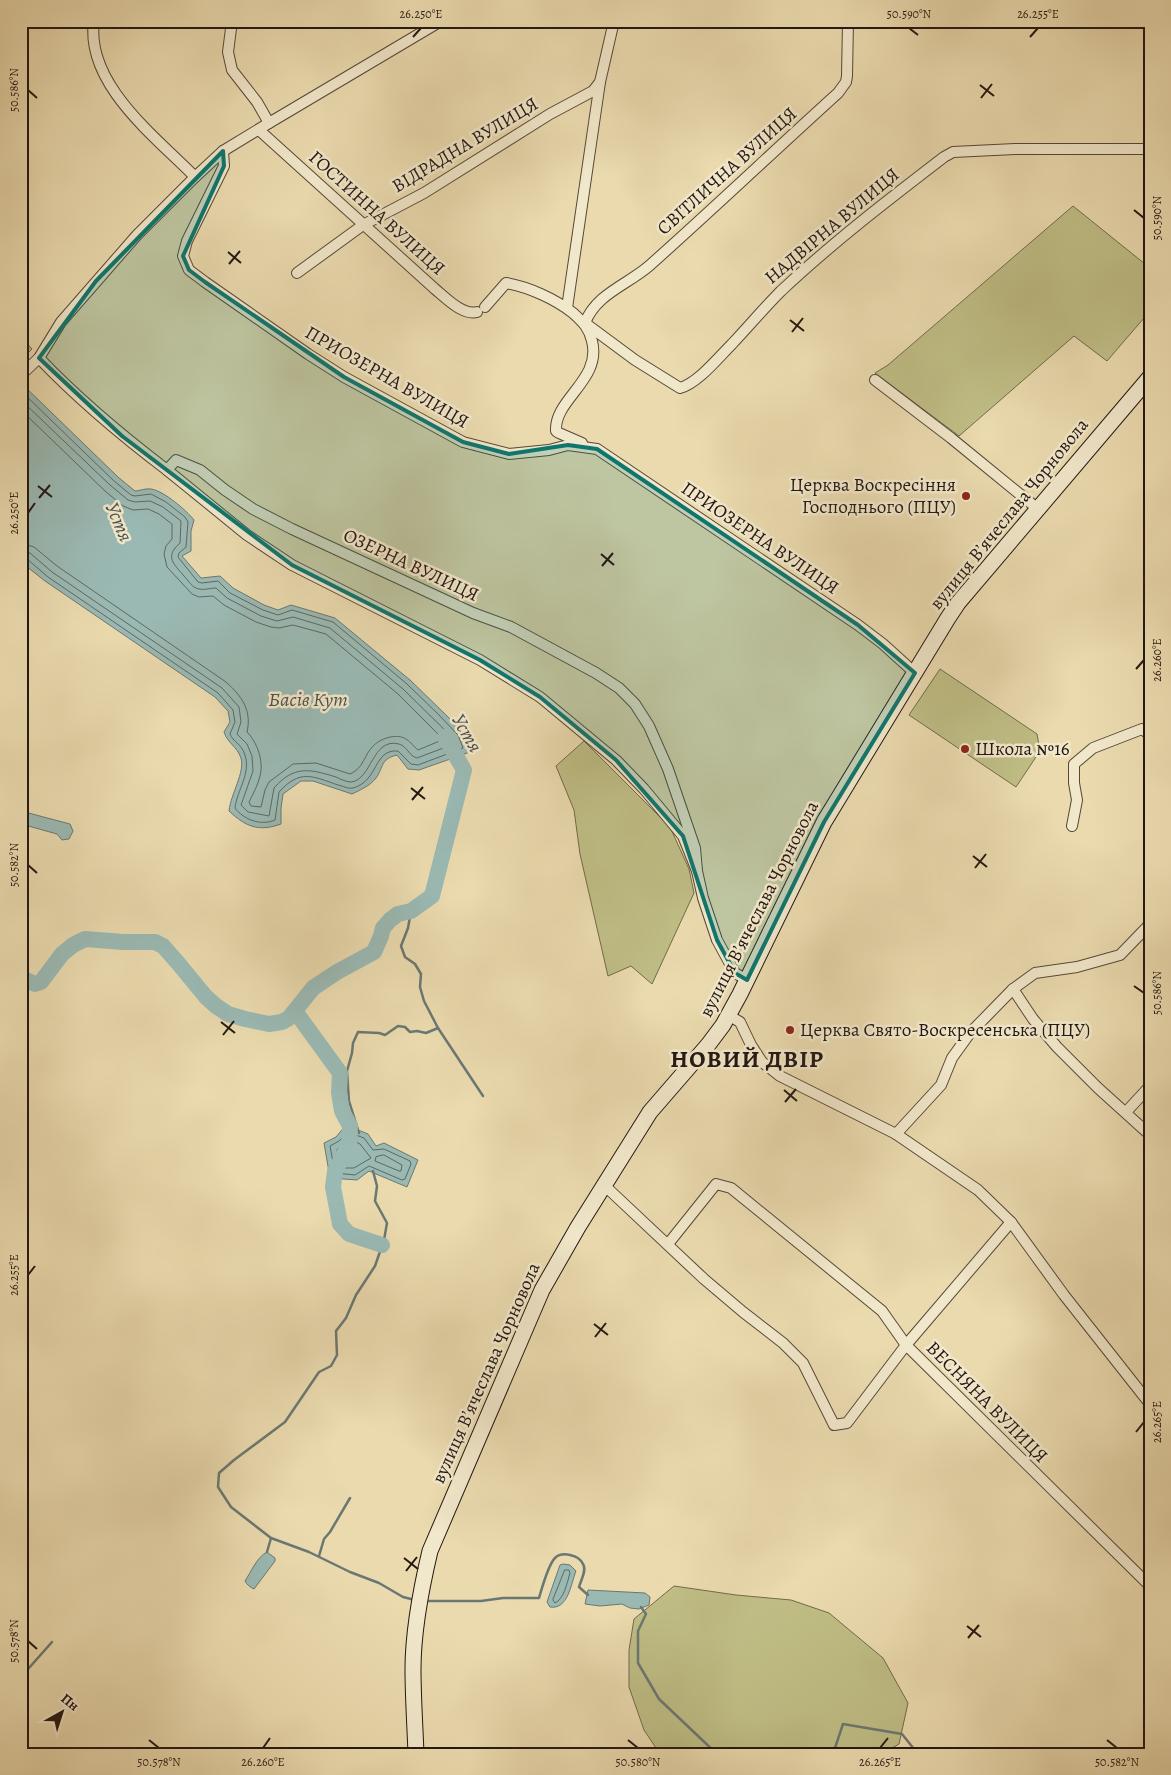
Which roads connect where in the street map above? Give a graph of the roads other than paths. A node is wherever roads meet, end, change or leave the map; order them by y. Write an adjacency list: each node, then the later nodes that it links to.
1 (94, 21): 11 (street)
2 (232, 21): 7 (street)
3 (441, 21): 7 (street)
4 (614, 21): 6 (street)
5 (848, 21): 15 (street, СВІТЛИЧНА ВУЛИЦЯ)
6 (600, 82): 12 (street, ВІДРАДНА ВУЛИЦЯ); 14 (street)
7 (269, 123): 8 (street)
8 (259, 130): 10 (street); 12 (street, ГОСТИННА ВУЛИЦЯ)
9 (1150, 149): 15 (street, НАДВІРНА ВУЛИЦЯ)
10 (224, 151): 11 (street); 20 (street, ПРИОЗЕРНА ВУЛИЦЯ)
11 (194, 177): 16 (street)
12 (363, 225): 13 (street, ВІДРАДНА ВУЛИЦЯ); 14 (street, ГОСТИННА ВУЛИЦЯ)
13 (296, 273)
14 (566, 308): 15 (street, ГОСТИННА ВУЛИЦЯ)
15 (585, 323): 20 (street)
16 (39, 358): 17 (street); 21 (street)
17 (23, 373)
18 (1150, 377): 22 (main road, вулиця Вʼячеслава Чорновола)
19 (874, 380): 22 (street)
20 (597, 449): 23 (street, ПРИОЗЕРНА ВУЛИЦЯ)
21 (167, 470): 26 (street); 26 (street, ОЗЕРНА ВУЛИЦЯ)
22 (1038, 509): 23 (main road, вулиця Вʼячеслава Чорновола)
23 (915, 673): 28 (main road, вулиця Вʼячеслава Чорновола)
24 (1150, 734): 25 (street)
25 (1072, 826)
26 (697, 871): 28 (street)
27 (1150, 924): 29 (street)
28 (747, 980): 30 (main road, вулиця Вʼячеслава Чорновола)
29 (1013, 989): 32 (street); 33 (street)
30 (728, 1015): 33 (street); 35 (main road, вулиця Вʼячеслава Чорновола)
31 (1150, 1086): 32 (street)
32 (1126, 1112): 34 (street)
33 (896, 1134): 36 (street)
34 (1150, 1135)
35 (604, 1185): 37 (street, ВЕСНЯНА ВУЛИЦЯ); 41 (main road, вулиця Вʼячеслава Чорновола)
36 (1011, 1222): 38 (street); 39 (street)
37 (668, 1244): 38 (street); 38 (street, ВЕСНЯНА ВУЛИЦЯ)
38 (906, 1345): 40 (street, ВЕСНЯНА ВУЛИЦЯ)
39 (1150, 1404)
40 (1150, 1586)
41 (416, 1754)

